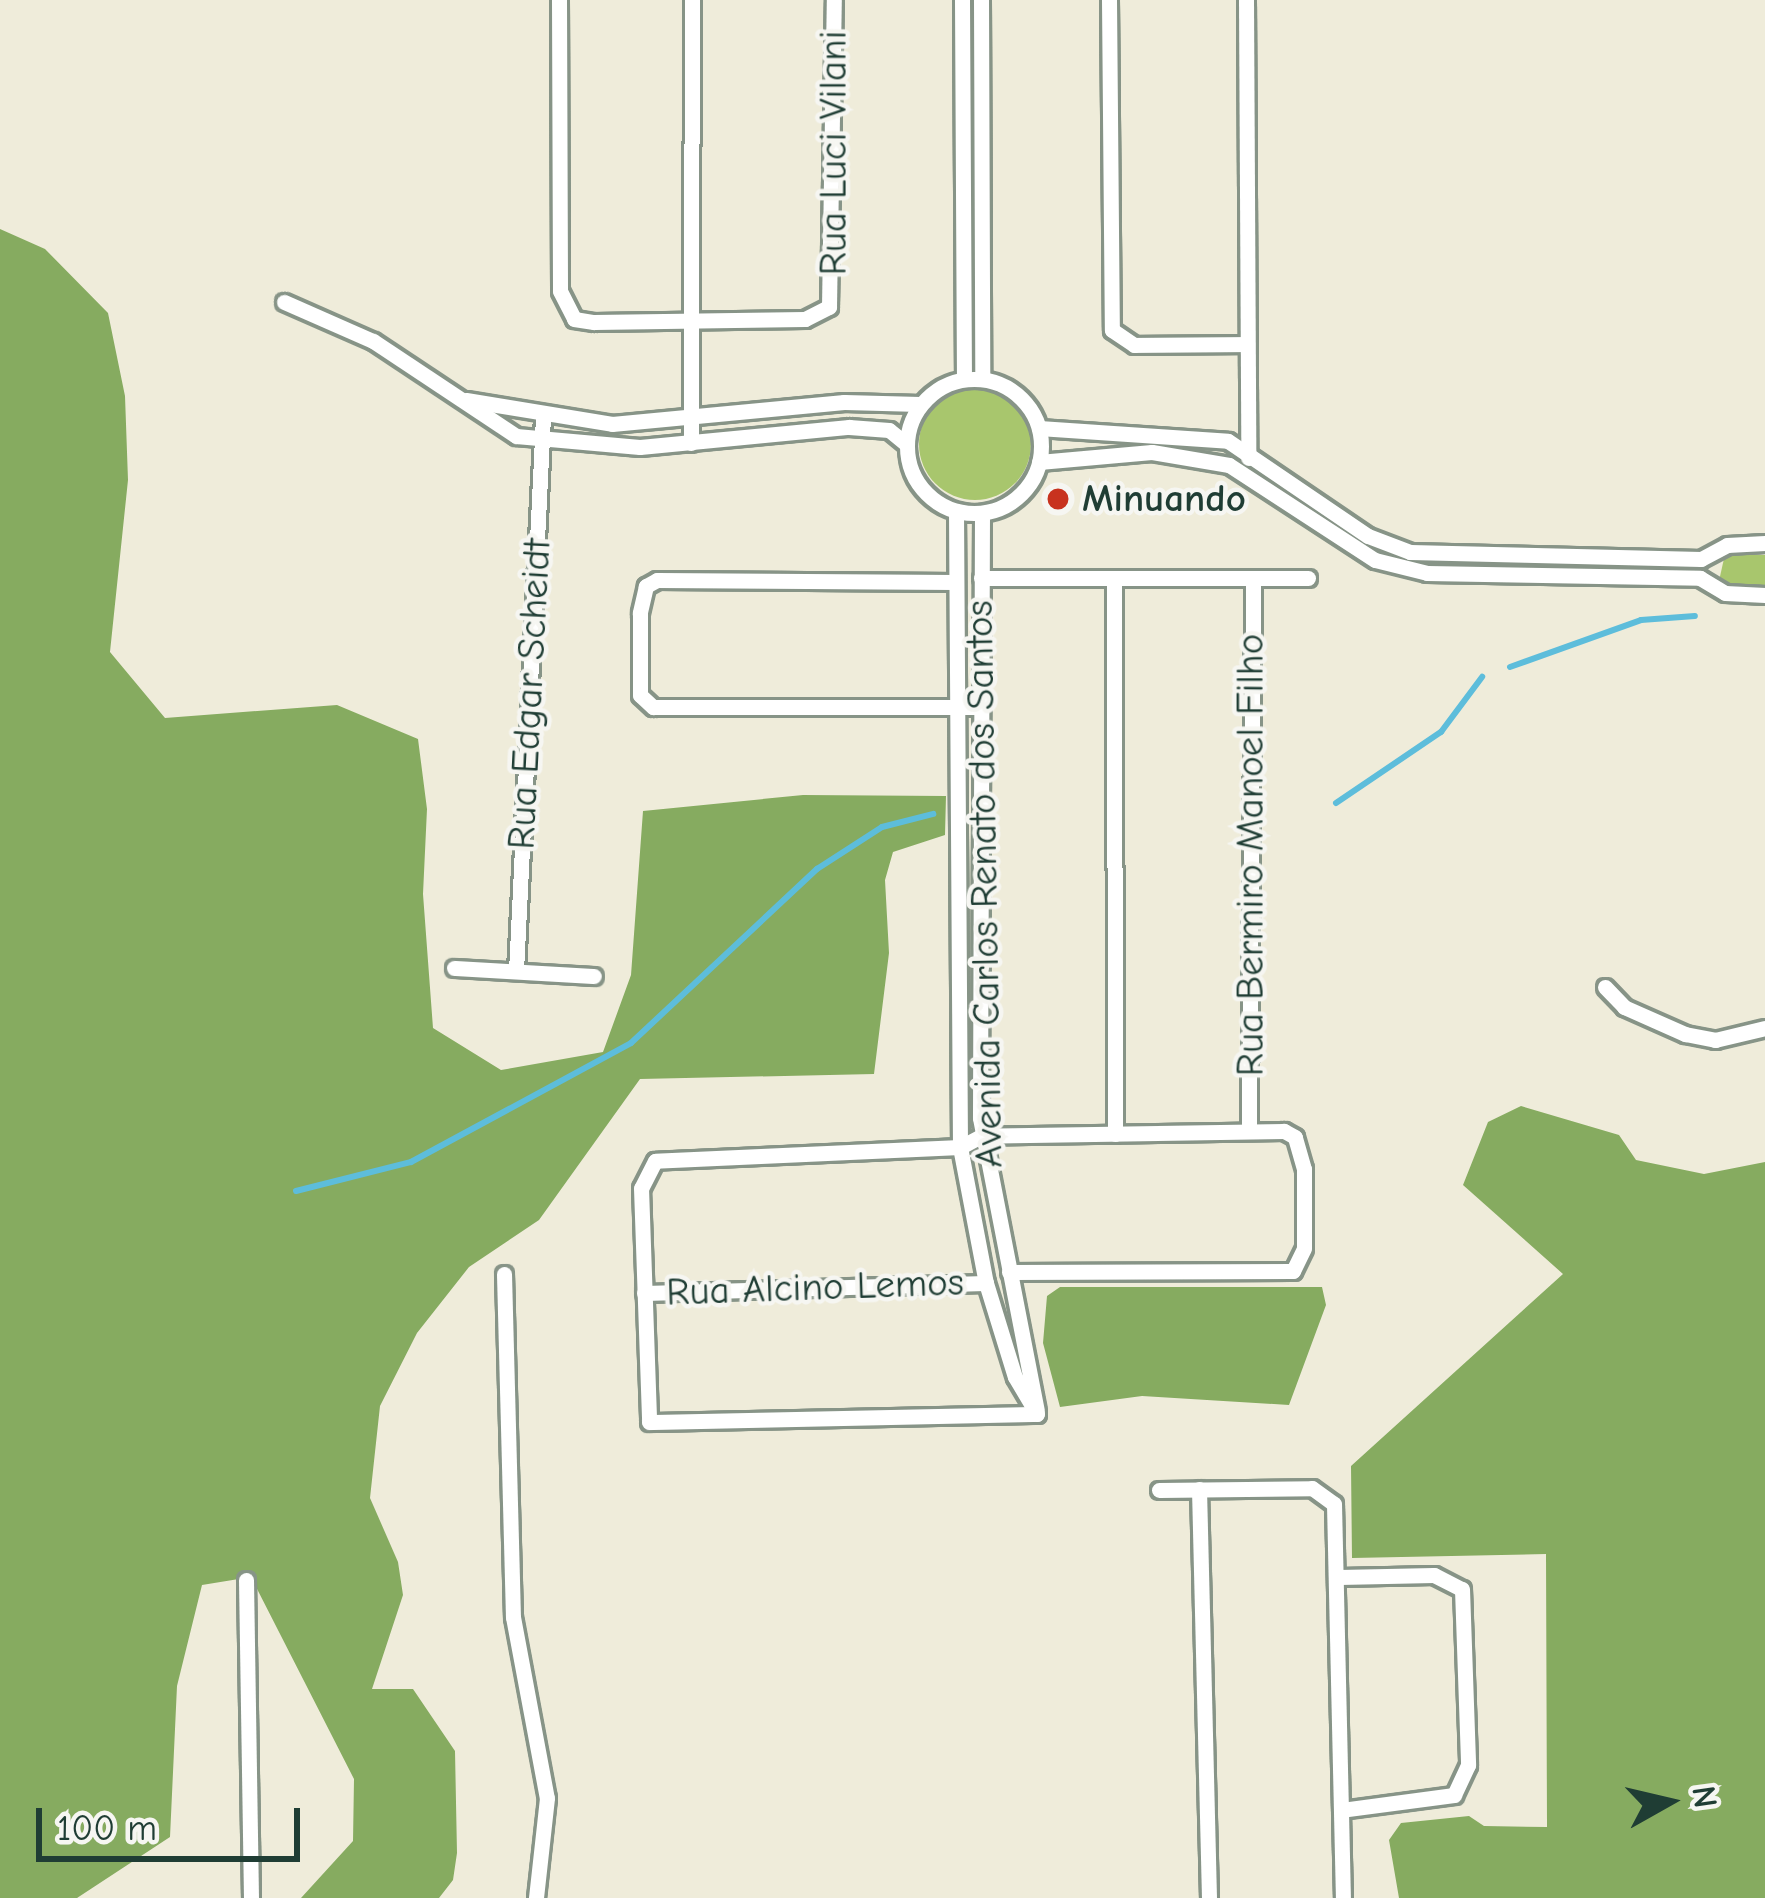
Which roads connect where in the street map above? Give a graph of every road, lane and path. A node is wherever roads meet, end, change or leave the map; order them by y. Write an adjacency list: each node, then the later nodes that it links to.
1 (559, 0): 9 (street)
2 (692, 0): 9 (street)
3 (834, 0): 9 (street, Rua Luci Vilani)
4 (962, 0): 11 (street)
5 (981, 0): 11 (street)
6 (1109, 0): 10 (street)
7 (1246, 0): 10 (street)
8 (284, 302): 12 (street)
9 (691, 321): 15 (street)
10 (1247, 344): 20 (street)
11 (973, 378): 13 (street); 16 (street)
12 (464, 399): 14 (street); 17 (street)
13 (920, 404): 15 (street); 19 (street)
14 (543, 416): 15 (street); 17 (street, Rua Edgar Scheidt)
15 (691, 418): 18 (street)
16 (1039, 428): 20 (street); 21 (street)
17 (542, 441): 18 (street); 37 (street, Rua Edgar Scheidt)
18 (691, 442): 19 (street)
19 (906, 445): 23 (street)
20 (1248, 449): 22 (street); 26 (street)
21 (1039, 462): 22 (street); 24 (street)
22 (1248, 473): 31 (street)
23 (956, 511): 24 (street); 32 (street, Avenida Carlos Renato dos Santos)
24 (982, 513): 27 (street, Avenida Carlos Renato dos Santos)
25 (1765, 543): 26 (street)
26 (1701, 559): 31 (street)
27 (981, 578): 28 (street); 35 (street, Avenida Carlos Renato dos Santos)
28 (1114, 578): 29 (street); 42 (street)
29 (1253, 578): 30 (street); 41 (street, Rua Bermiro Manoel Filho)
30 (1308, 578)
31 (1700, 578): 33 (street)
32 (955, 581): 34 (street, Avenida Carlos Renato dos Santos); 34 (street)
33 (1765, 595)
34 (954, 707): 35 (street); 44 (street, Avenida Carlos Renato dos Santos)
35 (980, 707): 43 (street, Avenida Carlos Renato dos Santos)
36 (454, 968): 37 (street)
37 (516, 971): 38 (street)
38 (594, 976)
39 (1605, 987): 40 (street)
40 (1765, 1028)
41 (1250, 1131): 42 (street); 45 (street)
42 (1115, 1134): 43 (street)
43 (981, 1136): 44 (street); 45 (street, Avenida Carlos Renato dos Santos)
44 (960, 1147): 47 (street, Avenida Carlos Renato dos Santos); 48 (street)
45 (1009, 1272): 49 (street, Avenida Carlos Renato dos Santos)
46 (504, 1274): 56 (street)
47 (986, 1283): 48 (street, Rua Alcino Lemos); 49 (street, Avenida Carlos Renato dos Santos)
48 (644, 1293): 49 (street)
49 (1037, 1414)
50 (1199, 1489): 51 (street); 52 (street); 57 (street)
51 (1159, 1490)
52 (1339, 1577): 54 (street); 54 (street)
53 (246, 1580): 55 (street)
54 (1342, 1810): 58 (street)
55 (251, 1898)
56 (536, 1898)
57 (1209, 1898)
58 (1343, 1898)

